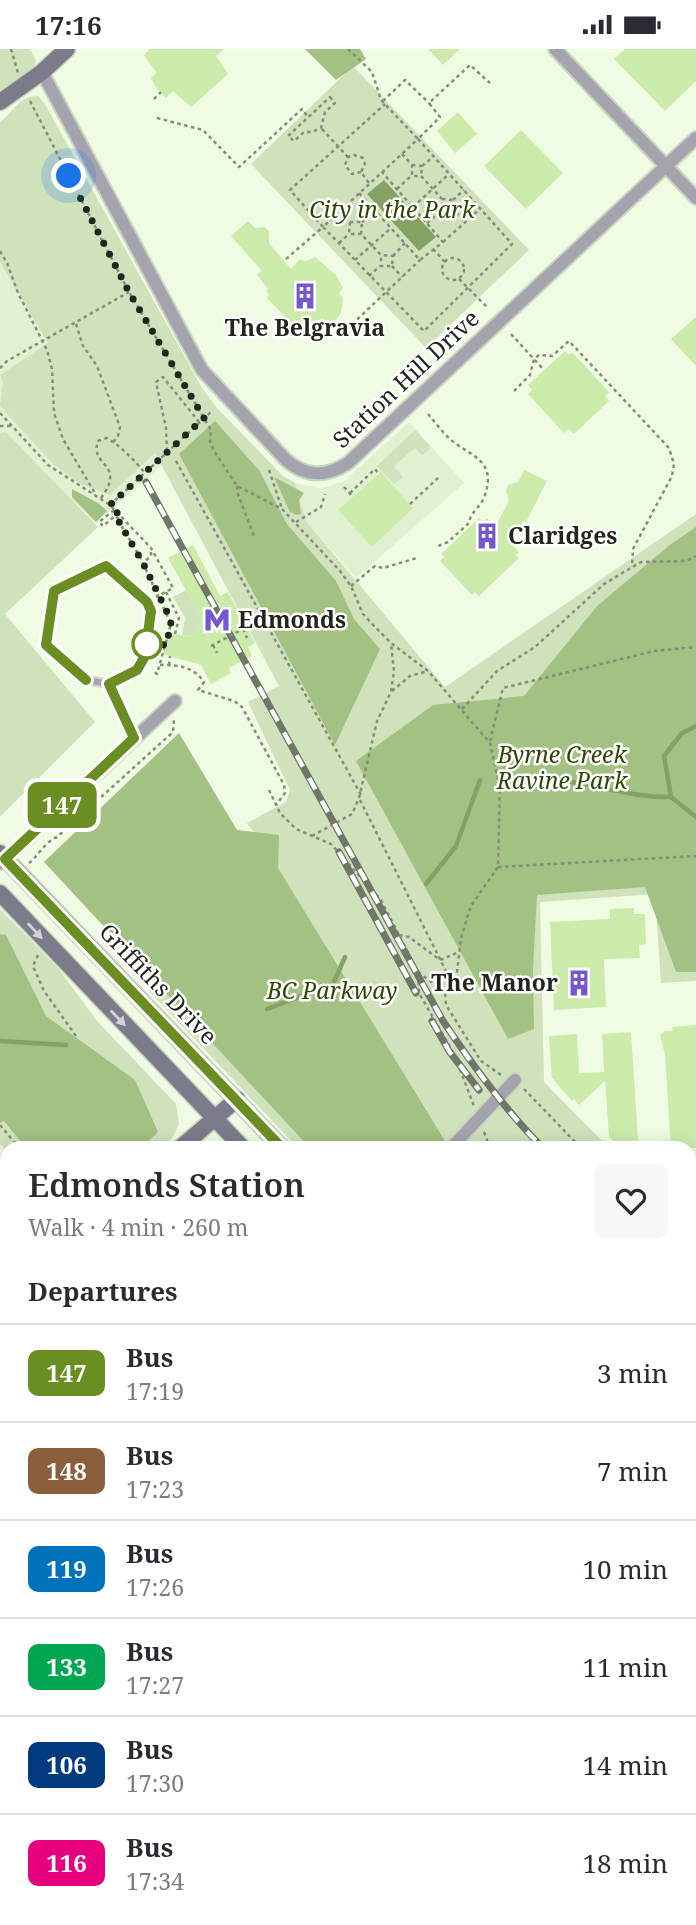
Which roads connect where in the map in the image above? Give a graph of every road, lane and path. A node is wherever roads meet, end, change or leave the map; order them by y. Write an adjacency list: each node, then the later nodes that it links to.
1 (11, 49): 6 (path)
2 (67, 49): 5 (main road)
3 (348, 49): 12 (path)
4 (555, 49): 25 (street)
5 (42, 72): 11 (main road); 25 (street, Station Hill Drive)
6 (18, 79)
7 (490, 83): 13 (path)
8 (161, 92): 10 (path)
9 (28, 97): 71 (path)
10 (154, 99)
11 (0, 102)
12 (384, 103): 13 (path); 18 (path); 19 (path)
13 (430, 104): 18 (path)
14 (308, 117): 15 (path); 16 (path); 16 (path)
15 (157, 118)
16 (321, 128): 19 (path)
17 (696, 138): 25 (street, Station Hill Drive)
18 (418, 139): 20 (path); 21 (path)
19 (337, 147): 22 (path); 49 (path)
20 (402, 154): 23 (path); 27 (path)
21 (434, 156): 24 (path); 28 (path)
22 (348, 157): 26 (path); 26 (path)
23 (412, 165): 24 (path); 29 (path)
24 (422, 166): 30 (path)
25 (666, 166): 36 (street)
26 (361, 172): 31 (path)
27 (383, 172): 31 (path); 32 (path)
28 (450, 174): 33 (path); 34 (path)
29 (411, 176): 30 (path); 32 (path)
30 (421, 176): 33 (path)
31 (369, 183): 35 (path)
32 (397, 189): 39 (path)
33 (433, 189): 37 (path); 39 (path)
34 (464, 190): 38 (path); 40 (path)
35 (359, 193): 43 (path); 44 (path)
36 (696, 198)
37 (442, 199): 38 (path); 41 (path)
38 (453, 199): 42 (path)
39 (413, 207): 48 (path)
40 (480, 208): 47 (path); 70 (path)
41 (443, 209): 42 (path); 48 (path)
42 (453, 209): 47 (path)
43 (375, 210): 46 (path); 50 (path)
44 (341, 211): 45 (path); 49 (path)
45 (350, 222): 46 (path); 51 (path)
46 (362, 222): 52 (path)
47 (465, 222): 53 (path)
48 (427, 223): 53 (path)
49 (323, 227): 54 (path); 61 (path)
50 (391, 228): 55 (path); 56 (path)
51 (349, 234): 52 (path); 54 (path)
52 (361, 234): 56 (path)
53 (443, 242): 57 (path)
54 (339, 243): 62 (path)
55 (405, 243): 60 (path); 63 (path)
56 (372, 245): 59 (path); 62 (path)
57 (433, 249): 63 (path); 64 (path)
58 (0, 251): 77 (path)
59 (381, 255): 60 (path); 65 (path)
60 (393, 256): 66 (path)
61 (286, 259)
62 (355, 260): 67 (path)
63 (420, 260): 68 (path)
64 (445, 262): 69 (path); 69 (path)
65 (381, 266): 66 (path); 67 (path)
66 (392, 266): 68 (path)
67 (369, 276): 72 (path)
68 (402, 277): 72 (path)
69 (459, 279): 70 (path)
70 (469, 288): 72 (path); 73 (path)
71 (129, 292): 74 (path); 85 (path)
72 (386, 293): 75 (path)
73 (488, 307)
74 (75, 323): 77 (path); 89 (path)
75 (347, 329)
76 (511, 334): 78 (path)
77 (43, 341): 79 (path); 99 (path)
78 (534, 359): 80 (path); 81 (path); 112 (path)
79 (0, 369)
80 (544, 370)
81 (514, 391)
82 (212, 411): 85 (path)
83 (0, 413): 88 (path)
84 (428, 414): 107 (path)
85 (204, 418): 86 (path); 96 (path)
86 (199, 422): 90 (path); 90 (path)
87 (0, 426): 88 (path)
88 (12, 426): 99 (path)
89 (113, 442): 93 (path); 99 (path)
90 (167, 452): 93 (path)
91 (176, 461): 138 (path)
92 (269, 470): 102 (path)
93 (145, 473): 101 (path)
94 (378, 473): 97 (path)
95 (438, 478): 100 (path)
96 (237, 486): 102 (path); 106 (path)
97 (344, 487)
98 (325, 494): 105 (path)
99 (99, 497): 101 (path)
100 (410, 504)
101 (110, 505): 103 (path)
102 (282, 509): 105 (path)
103 (114, 510): 104 (path); 104 (path)
104 (119, 518): 108 (path); 111 (path)
105 (294, 522): 113 (path)
106 (255, 539)
107 (438, 546)
108 (151, 548): 111 (path); 114 (path)
109 (696, 556): 112 (path)
110 (417, 558): 113 (path)
111 (143, 563): 115 (path)
112 (632, 567): 133 (path)
113 (351, 586): 122 (path)
114 (166, 592): 115 (path); 118 (path)
115 (158, 596): 117 (path)
116 (239, 621): 119 (path, bridge)
117 (171, 624): 118 (path); 126 (path)
118 (177, 625): 120 (path)
119 (243, 629): 121 (path, bridge); 124 (path, bridge)
120 (175, 633)
121 (247, 638)
122 (391, 643): 129 (path); 131 (path)
123 (696, 647): 136 (path)
124 (217, 653)
125 (170, 656): 127 (path)
126 (160, 665): 127 (path); 128 (path)
127 (169, 665): 139 (path)
128 (152, 670)
129 (428, 671): 131 (path); 133 (path)
130 (109, 684): 130 (lane); 135 (lane)
131 (391, 692): 138 (path)
132 (175, 701): 135 (street)
133 (462, 709): 136 (path)
134 (173, 732): 143 (path)
135 (134, 738): 142 (street)
136 (490, 743): 144 (path)
137 (269, 790): 139 (path)
138 (360, 797): 140 (path); 149 (path)
139 (276, 805): 140 (path)
140 (311, 837): 146 (path)
141 (696, 856): 144 (path)
142 (2, 858): 155 (main road, Griffiths Drive)
143 (33, 860)
144 (498, 867): 147 (path)
145 (0, 893): 156 (main road, one-way to 156)
146 (398, 935): 149 (path); 150 (path)
147 (459, 952): 149 (path); 151 (path)
148 (38, 955): 153 (path)
149 (440, 960): 151 (path)
150 (418, 972): 152 (path); 157 (path)
151 (450, 985): 152 (path)
152 (445, 992): 154 (path)
153 (76, 1036)
154 (515, 1080): 157 (street); 164 (path)
155 (237, 1099): 156 (main road); 162 (main road, Griffiths Drive)
156 (216, 1118): 160 (main road); 161 (main road)
157 (479, 1119): 163 (street)
158 (0, 1125): 159 (path)
159 (13, 1141)
160 (188, 1141)
161 (237, 1141)
162 (276, 1141)
163 (459, 1141)
164 (574, 1141)

